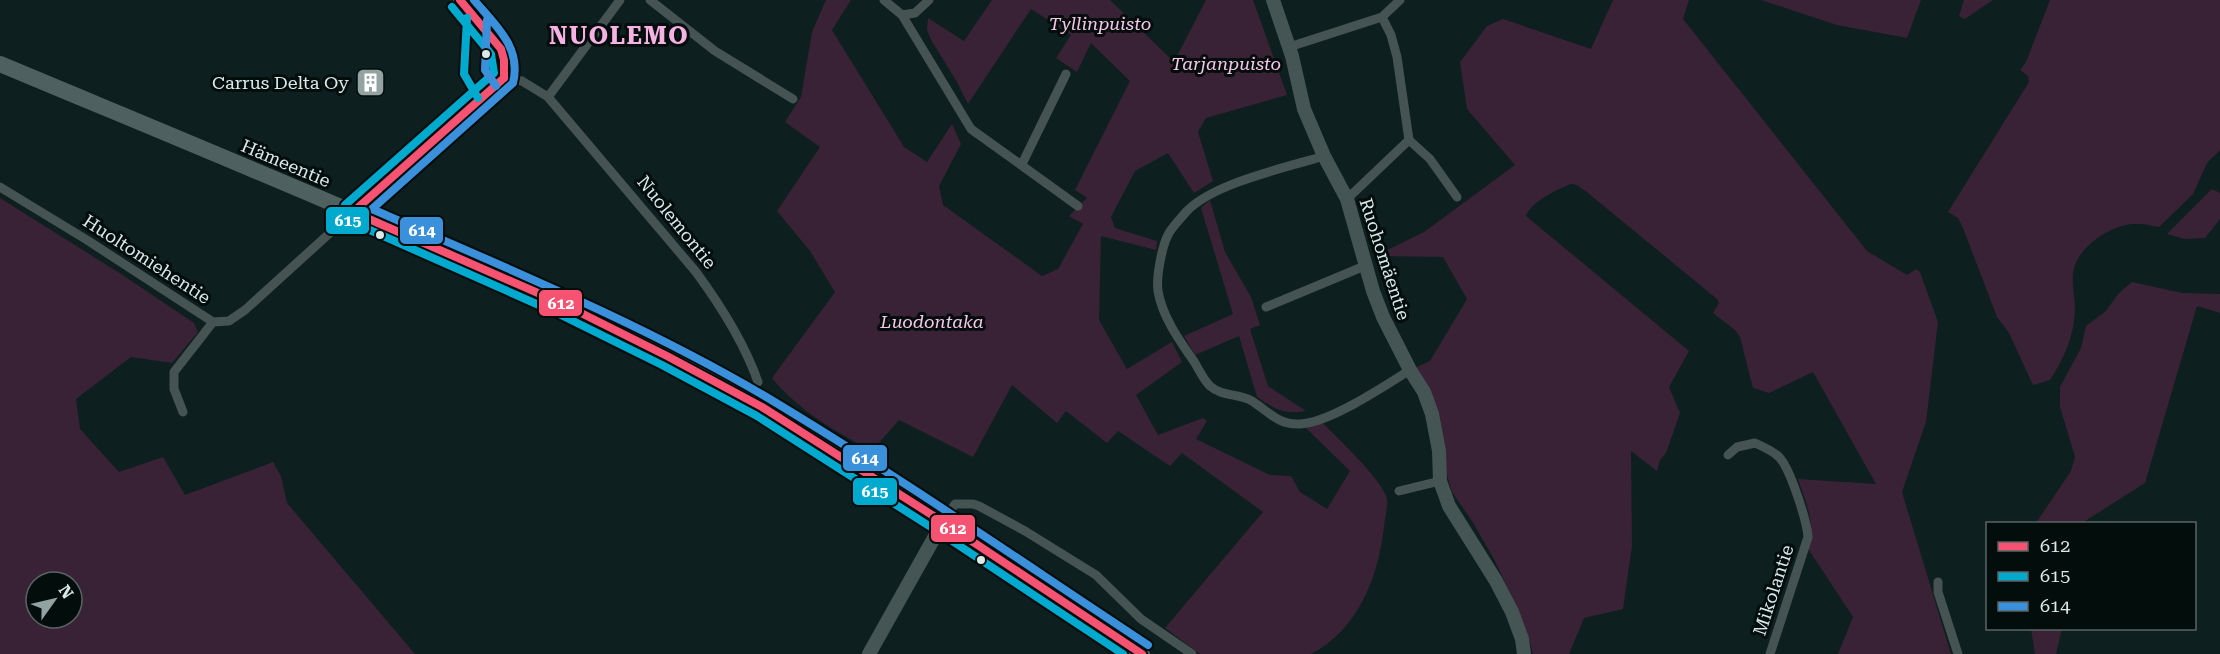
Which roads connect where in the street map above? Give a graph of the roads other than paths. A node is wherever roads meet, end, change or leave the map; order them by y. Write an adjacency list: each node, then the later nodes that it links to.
1 (460, 0): 13 (street)
2 (620, 0): 14 (street)
3 (650, 0): 15 (street)
4 (884, 0): 8 (street)
5 (929, 0): 8 (street)
6 (1273, 0): 10 (street, Ruohomäentie)
7 (1400, 0): 9 (street)
8 (902, 15): 18 (street)
9 (1382, 17): 10 (street); 16 (street)
10 (1289, 47): 17 (street, Ruohomäentie)
11 (0, 64): 23 (highway, Hämeentie)
12 (1066, 74): 18 (street)
13 (504, 78): 14 (street, Nuolemontie); 23 (street)
14 (548, 97): 28 (street, Nuolemontie)
15 (793, 99)
16 (1409, 140): 20 (street); 21 (street)
17 (1324, 156): 21 (street, Ruohomäentie); 27 (street)
18 (1022, 164): 22 (street)
19 (0, 187): 26 (street, Huoltomiehentie)
20 (1457, 196)
21 (1347, 199): 24 (street, Ruohomäentie)
22 (1078, 206)
23 (353, 212): 26 (street, Huoltomiehentie); 33 (highway, Hämeentie)
24 (1367, 265): 25 (street); 27 (street, Ruohomäentie)
25 (1266, 307)
26 (213, 322): 29 (street)
27 (1410, 370): 31 (street, Ruohomäentie)
28 (758, 382)
29 (183, 412)
30 (1728, 455): 39 (street, Mikolantie)
31 (1440, 481): 32 (street); 38 (street, Ruohomäentie)
32 (1399, 491)
33 (943, 522): 35 (street); 36 (highway, Hämeentie); 37 (street)
34 (1938, 582): 40 (street)
35 (869, 654)
36 (1142, 654)
37 (1192, 654)
38 (1524, 654)
39 (1770, 654)
40 (1958, 654)

